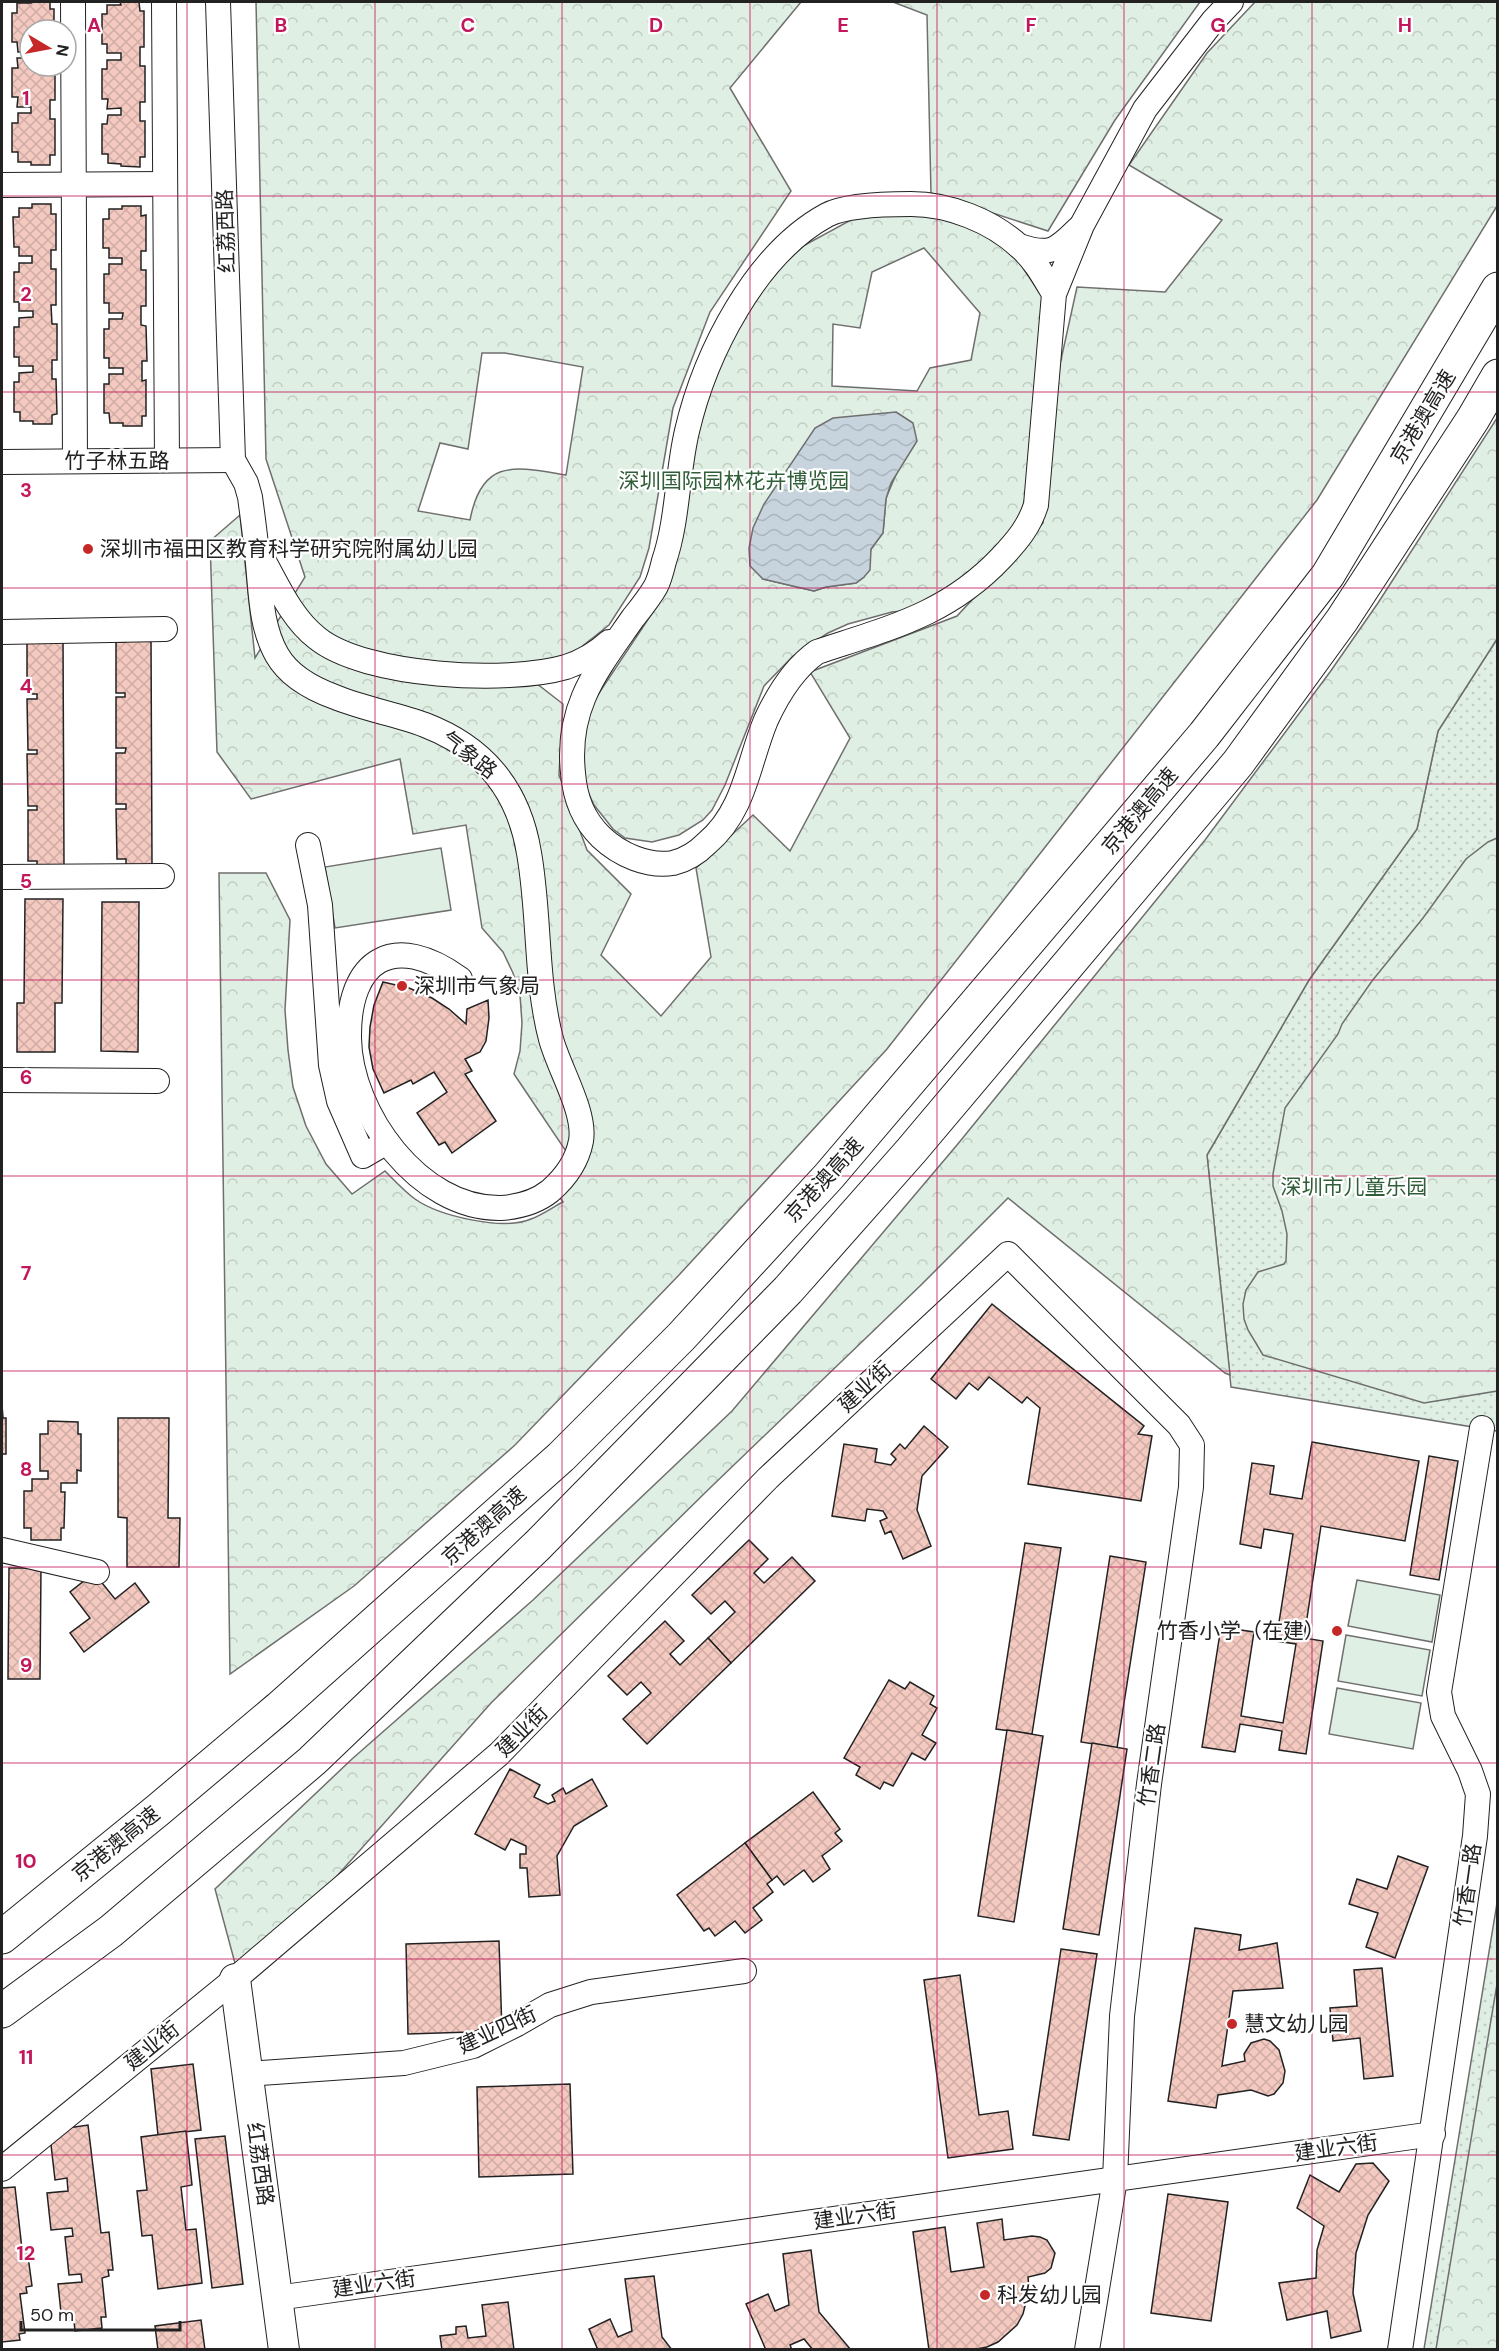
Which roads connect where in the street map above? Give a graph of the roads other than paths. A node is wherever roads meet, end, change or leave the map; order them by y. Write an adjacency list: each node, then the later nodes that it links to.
1 (73, 2): 5 (street)
2 (164, 2): 6 (street)
3 (218, 2): 14 (street, 红荔西路)
4 (1231, 2): 8 (street)
5 (74, 184): 6 (street); 7 (street); 15 (street)
6 (165, 184): 13 (street)
7 (2, 185)
8 (1082, 225): 9 (street); 11 (street)
9 (1019, 246): 11 (street); 18 (street)
10 (1497, 289): 34 (highway, 京港澳高速)
11 (1054, 294): 22 (street)
12 (1497, 376): 36 (highway, 京港澳高速)
13 (167, 460): 14 (street, 竹子林五路); 15 (street, 竹子林五路)
14 (233, 460): 17 (street, 气象路)
15 (75, 461): 16 (street, 竹子林五路)
16 (2, 462)
17 (257, 549): 21 (street); 29 (street, 气象路)
18 (631, 622): 21 (street); 22 (street)
19 (165, 629): 20 (street)
20 (2, 632)
21 (532, 673): 22 (street)
22 (573, 737)
23 (308, 845): 29 (street)
24 (162, 876): 25 (street)
25 (2, 877)
26 (459, 979): 29 (street)
27 (2, 1080): 28 (street)
28 (157, 1081)
29 (387, 1142)
30 (1008, 1254): 39 (street, 建业街); 45 (street, 竹香二路)
31 (1482, 1428): 43 (street, 竹香一路)
32 (2, 1550): 33 (street)
33 (97, 1572)
34 (158, 1810): 35 (highway); 37 (highway, 京港澳高速)
35 (2, 1910)
36 (111, 1931): 40 (highway, 京港澳高速); 41 (highway)
37 (2, 1937)
38 (744, 1971): 42 (street, 建业四街)
39 (235, 1979): 42 (main road, 红荔西路); 44 (street, 建业街)
40 (2, 2011)
41 (2, 2025)
42 (248, 2074): 46 (main road, 红荔西路)
43 (1433, 2134): 45 (street, 建业六街); 49 (street, 竹香一路)
44 (2, 2169)
45 (1115, 2179): 46 (street, 建业六街); 48 (street, 竹香二路)
46 (277, 2298): 47 (main road, 红荔西路)
47 (284, 2349)
48 (1087, 2349)
49 (1400, 2349)

